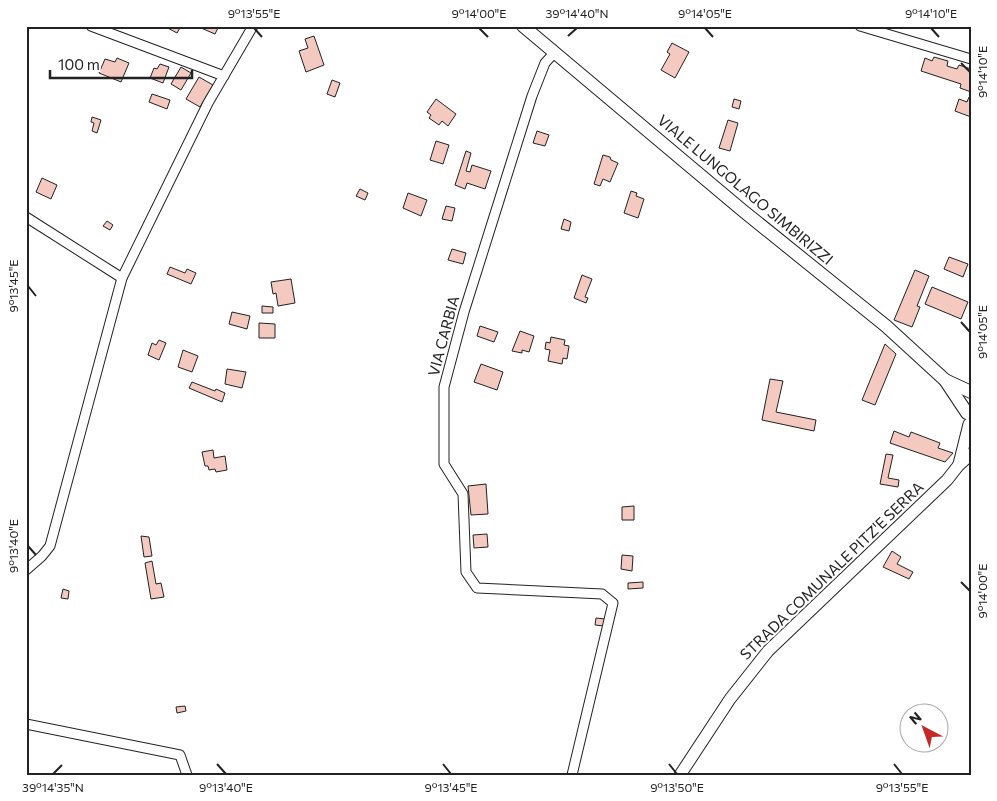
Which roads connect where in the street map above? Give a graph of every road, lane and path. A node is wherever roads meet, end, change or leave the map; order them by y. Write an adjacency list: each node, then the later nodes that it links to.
1 (91, 26): 7 (street)
2 (253, 26): 7 (street)
3 (523, 26): 5 (main road, VIALE LUNGOLAGO SIMBIRIZZI)
4 (860, 26): 6 (street)
5 (555, 52): 10 (main road, VIALE LUNGOLAGO SIMBIRIZZI); 18 (street, VIA CARBIA)
6 (971, 59)
7 (224, 76): 9 (street)
8 (26, 217): 9 (street)
9 (122, 278): 15 (street)
10 (945, 380): 11 (main road, VIALE LUNGOLAGO SIMBIRIZZI); 12 (main road, VIALE LUNGOLAGO SIMBIRIZZI)
11 (971, 392)
12 (970, 417): 14 (street, STRADA COMUNALE PITZ'E SERRA)
13 (971, 454): 14 (street, STRADA COMUNALE PITZ'E SERRA)
14 (958, 466): 19 (street, STRADA COMUNALE PITZ'E SERRA)
15 (26, 570)
16 (26, 724): 17 (street)
17 (187, 775)
18 (572, 775)
19 (680, 775)

